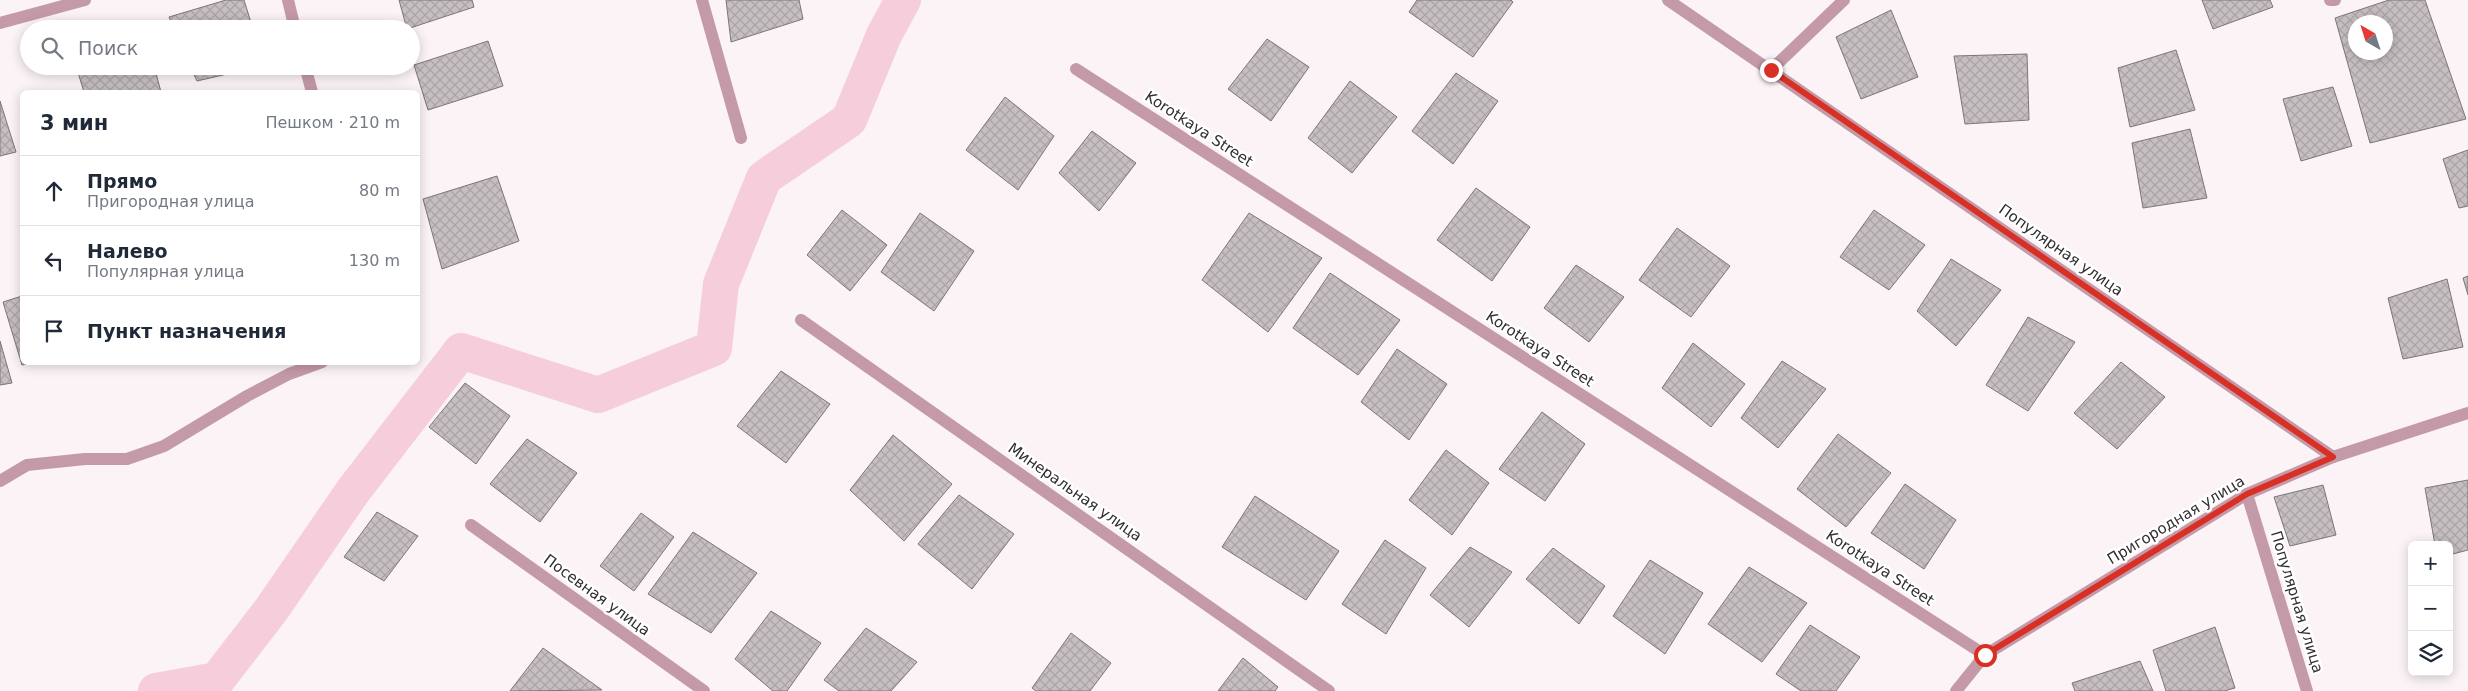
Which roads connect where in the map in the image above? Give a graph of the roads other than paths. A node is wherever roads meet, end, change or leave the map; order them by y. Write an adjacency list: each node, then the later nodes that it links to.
1 (85, 0): 7 (street)
2 (288, 0): 6 (street)
3 (702, 0): 12 (street)
4 (1668, 0): 9 (street, Популярная улица)
5 (1844, 0): 9 (street)
6 (293, 20)
7 (0, 23)
8 (1076, 69): 20 (street, Korotkaya Street)
9 (1771, 70): 16 (street, Популярная улица)
10 (307, 75): 11 (street)
11 (311, 90)
12 (741, 138)
13 (801, 320): 22 (street, Минеральная улица)
14 (314, 365): 17 (street)
15 (2468, 413): 16 (street, Пригородная улица)
16 (2333, 457): 18 (street, Пригородная улица)
17 (0, 481)
18 (2247, 494): 20 (street, Пригородная улица); 24 (street, Популярная улица)
19 (471, 525): 21 (street, Посевная улица)
20 (1985, 655): 23 (street, Пригородная улица)
21 (704, 691)
22 (1329, 691)
23 (1956, 691)
24 (2307, 691)

